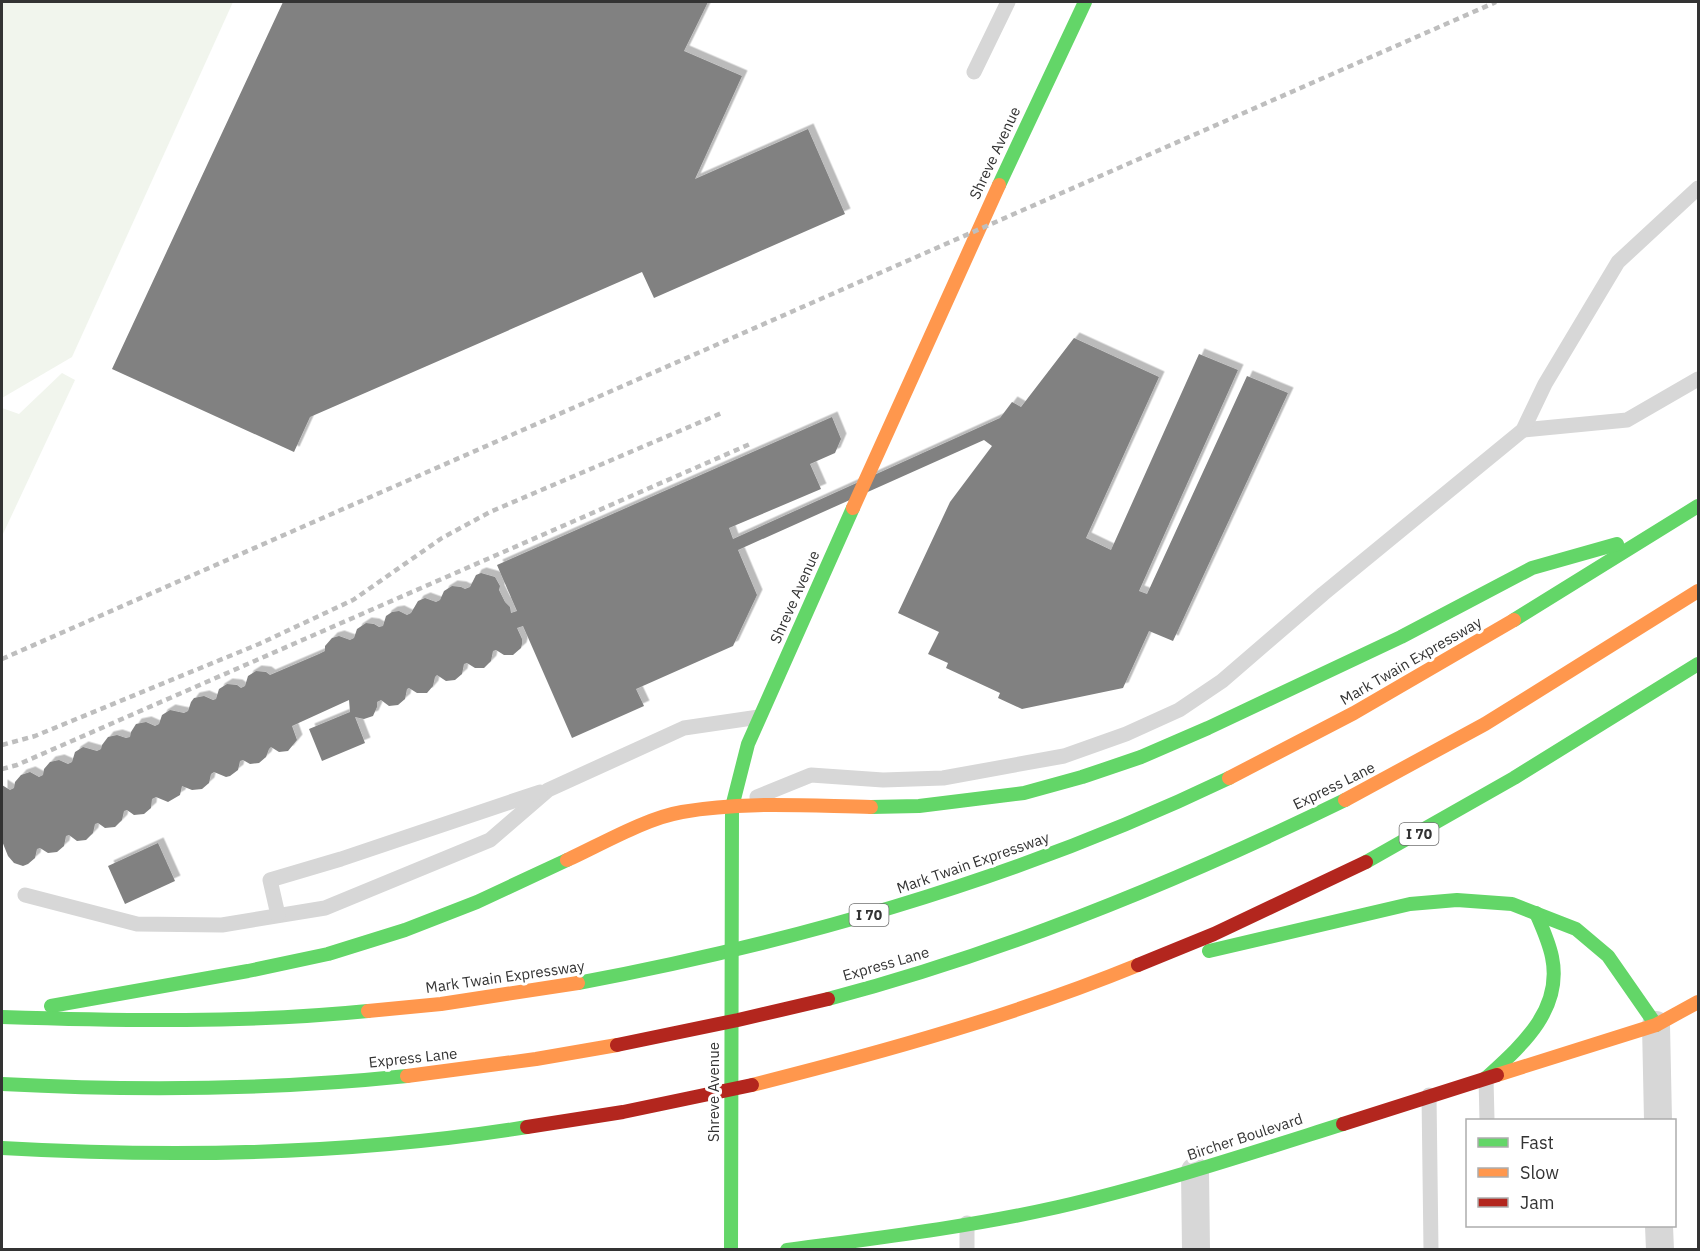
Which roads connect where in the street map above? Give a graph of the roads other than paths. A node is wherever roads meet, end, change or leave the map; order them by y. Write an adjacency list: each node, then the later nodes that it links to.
1 (1008, 2): 3 (lane)
2 (1085, 2): 11 (main road, Shreve Avenue)
3 (974, 72)
4 (1698, 188): 6 (lane)
5 (1698, 379): 6 (lane)
6 (1523, 430): 13 (lane)
7 (1698, 506): 8 (main road, Mark Twain Expressway / I 70)
8 (1656, 533): 13 (main road); 19 (main road, Mark Twain Expressway / I 70)
9 (1698, 591): 22 (main road, Express Lane)
10 (1698, 664): 17 (main road, I 70)
11 (759, 717): 12 (lane); 13 (main road, Shreve Avenue)
12 (548, 790): 16 (lane); 16 (lane)
13 (732, 807): 19 (main road); 30 (main road, Shreve Avenue)
14 (25, 895): 16 (lane)
15 (1536, 913): 17 (main road); 20 (main road); 21 (main road)
16 (279, 915)
17 (1122, 971): 26 (main road, I 70)
18 (1698, 1002): 20 (main road, Bircher Boulevard)
19 (2, 1016)
20 (1656, 1025): 21 (main road, Bircher Boulevard); 25 (street)
21 (1486, 1078): 23 (main road, Bircher Boulevard); 24 (lane)
22 (2, 1084)
23 (1429, 1095): 27 (main road, Bircher Boulevard); 34 (lane)
24 (1487, 1119)
25 (1658, 1119)
26 (2, 1148)
27 (1195, 1171): 28 (main road, Bircher Boulevard); 33 (street)
28 (967, 1223): 31 (main road, Bircher Boulevard); 32 (lane)
29 (1659, 1227): 35 (street)
30 (731, 1250)
31 (787, 1250)
32 (967, 1250)
33 (1196, 1250)
34 (1431, 1250)
35 (1660, 1250)

